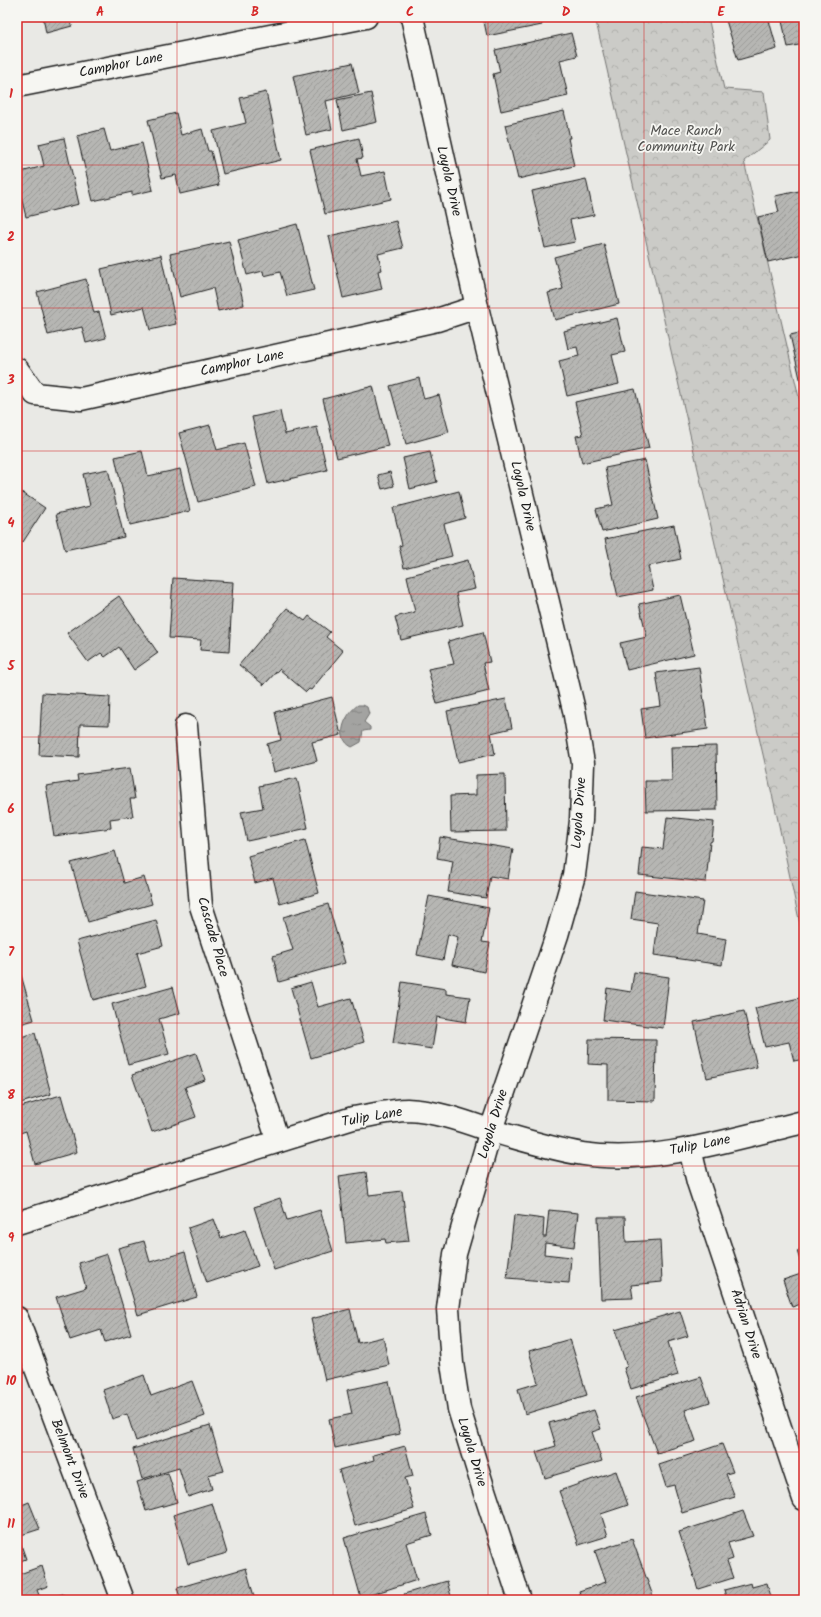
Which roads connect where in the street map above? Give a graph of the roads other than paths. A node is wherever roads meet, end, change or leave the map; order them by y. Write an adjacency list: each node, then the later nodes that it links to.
1 (366, 17): 3 (street, Camphor Lane)
2 (412, 17): 4 (street, Loyola Drive)
3 (17, 86)
4 (477, 307): 5 (street, Camphor Lane); 8 (street, Loyola Drive)
5 (17, 369)
6 (186, 726): 9 (street, Cascade Place)
7 (804, 1122): 10 (street, Tulip Lane)
8 (490, 1130): 9 (street, Tulip Lane); 10 (street, Tulip Lane); 15 (street, Loyola Drive)
9 (278, 1141): 11 (street, Tulip Lane)
10 (690, 1149): 13 (street, Adrian Drive)
11 (17, 1223)
12 (17, 1318): 14 (street, Belmont Drive)
13 (804, 1499)
14 (123, 1600)
15 (520, 1600)

